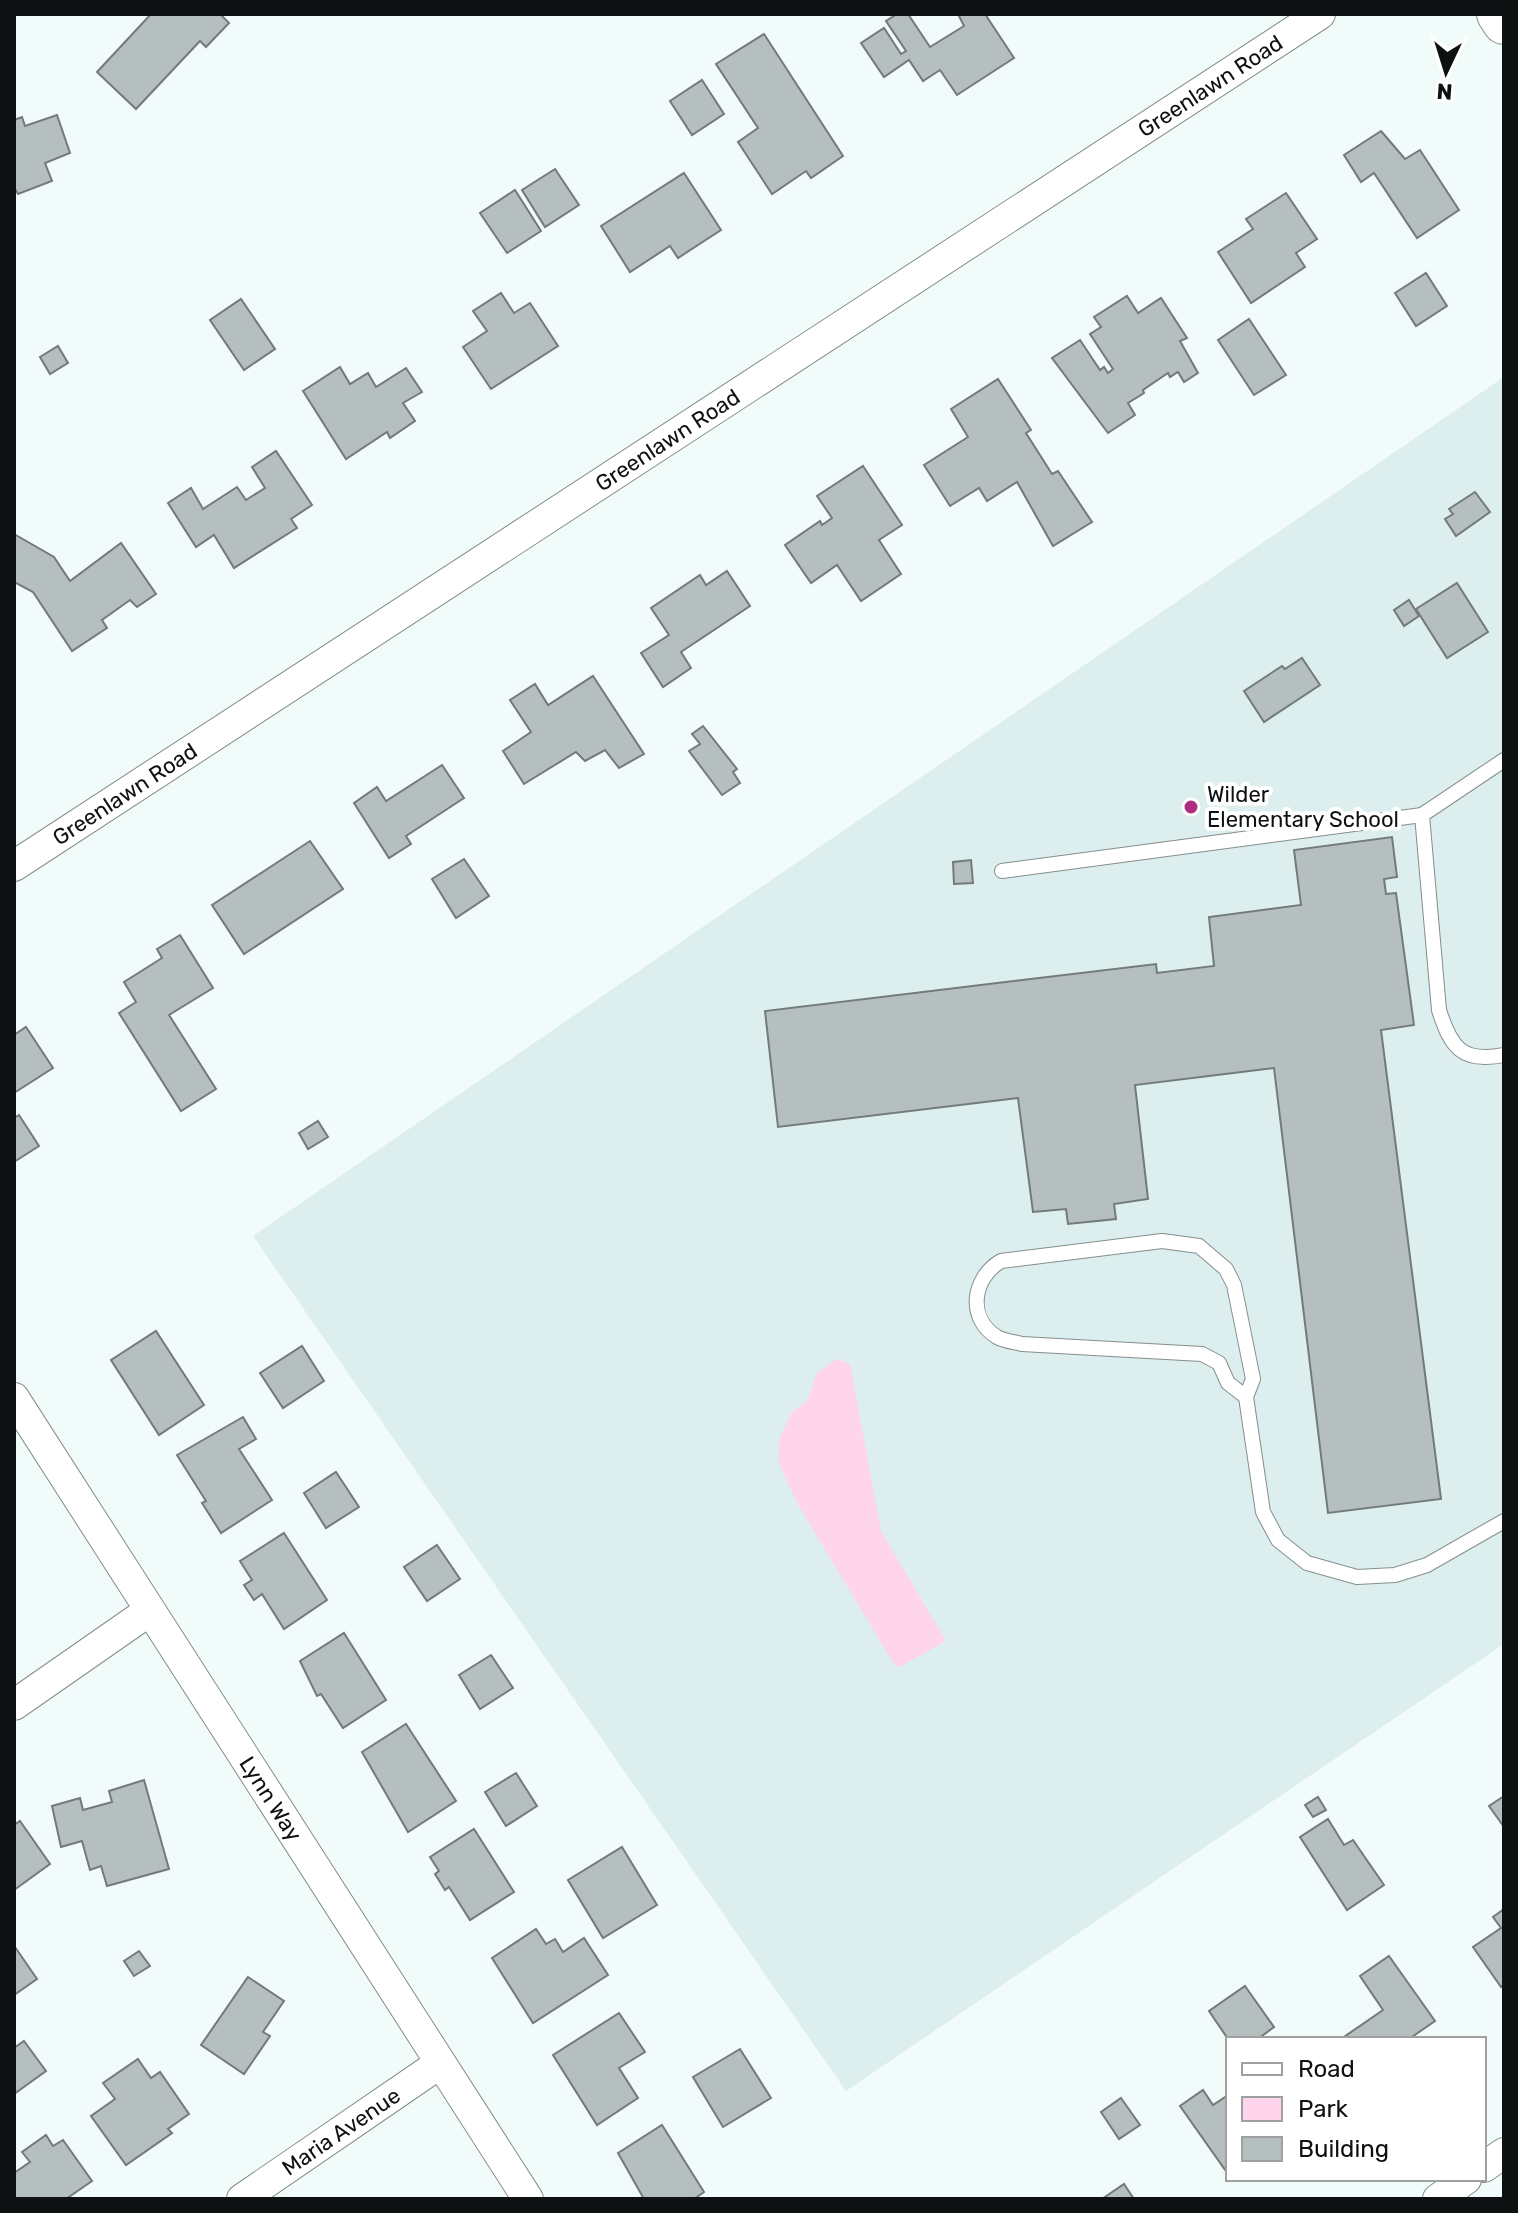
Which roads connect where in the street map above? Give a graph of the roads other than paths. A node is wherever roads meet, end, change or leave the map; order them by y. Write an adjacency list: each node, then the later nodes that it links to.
1 (1320, 14): 6 (street, Greenlawn Road)
2 (1498, 14): 3 (main road)
3 (1504, 23)
4 (1504, 760): 5 (lane)
5 (1422, 815): 7 (lane); 8 (lane)
6 (14, 866)
7 (1002, 871)
8 (1504, 1055)
9 (1246, 1397): 9 (lane); 11 (lane)
10 (14, 1398): 12 (street, Lynn Way)
11 (1504, 1521)
12 (149, 1611): 13 (street); 14 (street, Lynn Way)
13 (14, 1705)
14 (439, 2064): 18 (street, Maria Avenue); 19 (street, Lynn Way)
15 (1504, 2153): 16 (street)
16 (1486, 2166)
17 (1463, 2181): 20 (street)
18 (242, 2199)
19 (528, 2199)
20 (1438, 2199)

